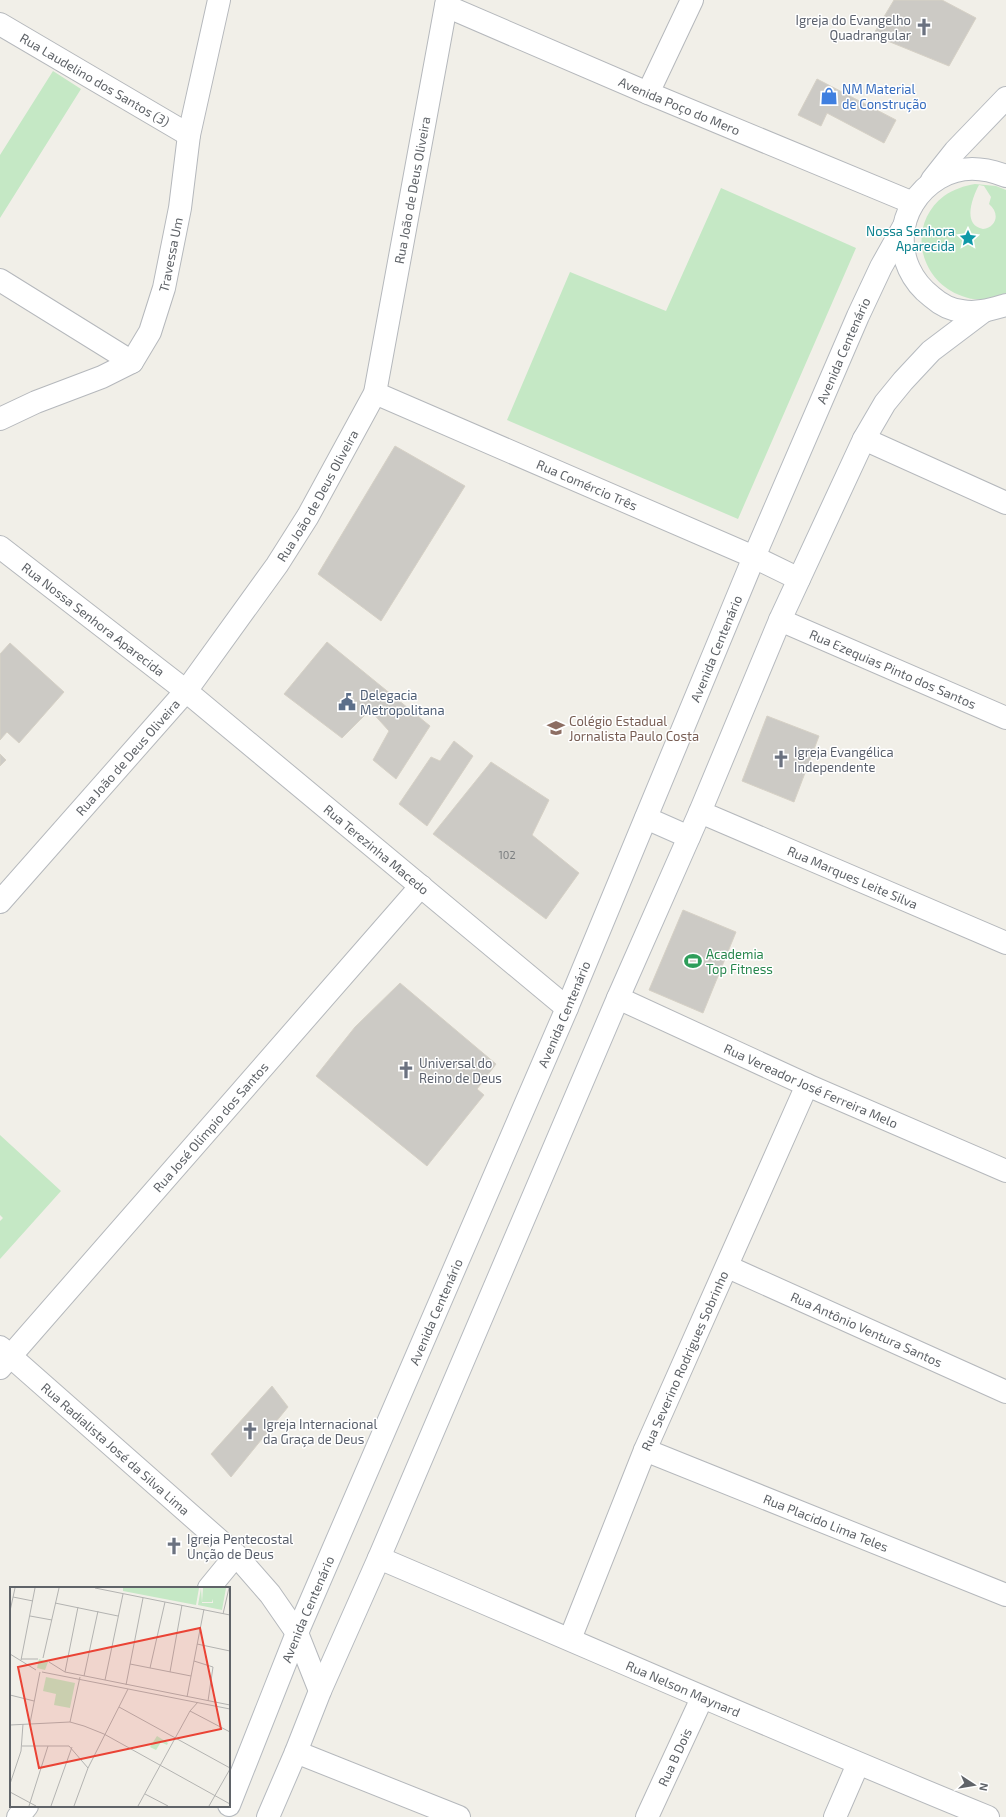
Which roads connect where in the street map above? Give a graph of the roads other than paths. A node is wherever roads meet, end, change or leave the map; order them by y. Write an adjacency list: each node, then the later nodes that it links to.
1 (219, 0): 7 (street, Travessa Um)
2 (692, 0): 5 (street)
3 (447, 3): 5 (street, Avenida Poço do Mero); 16 (street, Rua João de Deus Oliveira)
4 (0, 24): 7 (street, Rua Laudelino dos Santos (3))
5 (648, 92): 10 (street, Avenida Poço do Mero)
6 (1006, 98): 9 (street)
7 (190, 135): 15 (street, Travessa Um)
8 (1006, 176): 9 (street)
9 (928, 185): 10 (street)
10 (913, 203): 11 (street)
11 (904, 226): 14 (street); 21 (street, Avenida Centenário)
12 (0, 280): 15 (street)
13 (1006, 305): 14 (street)
14 (984, 312): 18 (street)
15 (132, 362): 17 (street)
16 (375, 393): 21 (street, Rua Comércio Três); 24 (street, Rua João de Deus Oliveira)
17 (0, 419)
18 (864, 439): 19 (street); 22 (street)
19 (1006, 503)
20 (0, 547): 24 (street, Rua Nossa Senhora Aparecida)
21 (754, 557): 22 (street, Rua Comércio Três); 27 (street, Avenida Centenário)
22 (799, 579): 23 (street)
23 (780, 620): 25 (street, Rua Ezequias Pinto dos Santos); 26 (street)
24 (186, 691): 29 (street, Rua Terezinha Macedo); 30 (street, Rua João de Deus Oliveira)
25 (1006, 718)
26 (700, 812): 28 (street); 31 (street, Rua Marques Leite Silva)
27 (646, 818): 28 (street); 33 (street, Avenida Centenário)
28 (689, 837): 32 (street)
29 (421, 886): 33 (street, Rua Terezinha Macedo); 37 (street, Rua José Olímpio dos Santos)
30 (0, 902)
31 (1006, 943)
32 (618, 998): 34 (street, Rua Vereador José Ferreira Melo); 41 (street)
33 (567, 1008): 44 (street, Avenida Centenário)
34 (807, 1085): 35 (street, Rua Vereador José Ferreira Melo); 36 (street, Rua Severino Rodrigues Sobrinho)
35 (1006, 1171)
36 (728, 1267): 38 (street, Rua Antônio Ventura Santos); 39 (street, Rua Severino Rodrigues Sobrinho)
37 (4, 1357): 40 (street, Rua Radialista José da Silva Lima)
38 (1006, 1392)
39 (645, 1450): 43 (street, Rua Placido Lima Teles); 45 (street, Rua Severino Rodrigues Sobrinho)
40 (236, 1555): 42 (street); 44 (street, Rua Radialista José da Silva Lima)
41 (379, 1558): 45 (street, Rua Nelson Maynard); 46 (street)
42 (210, 1587)
43 (1006, 1595)
44 (297, 1633): 46 (street, Rua Radialista José da Silva Lima); 50 (street, Avenida Centenário)
45 (570, 1639): 47 (street, Rua Nelson Maynard)
46 (320, 1691): 48 (street)
47 (702, 1698): 49 (street, Rua Nelson Maynard); 57 (street, Rua B Dois)
48 (296, 1752): 55 (street); 56 (street)
49 (858, 1764): 58 (street); 59 (street, Rua Nelson Maynard)
50 (230, 1803)
51 (26, 1807): 53 (street)
52 (229, 1807): 54 (street, Avenida Centenário)
53 (18, 1817)
54 (224, 1817)
55 (268, 1817)
56 (459, 1817)
57 (647, 1817)
58 (835, 1817)
59 (988, 1817)

